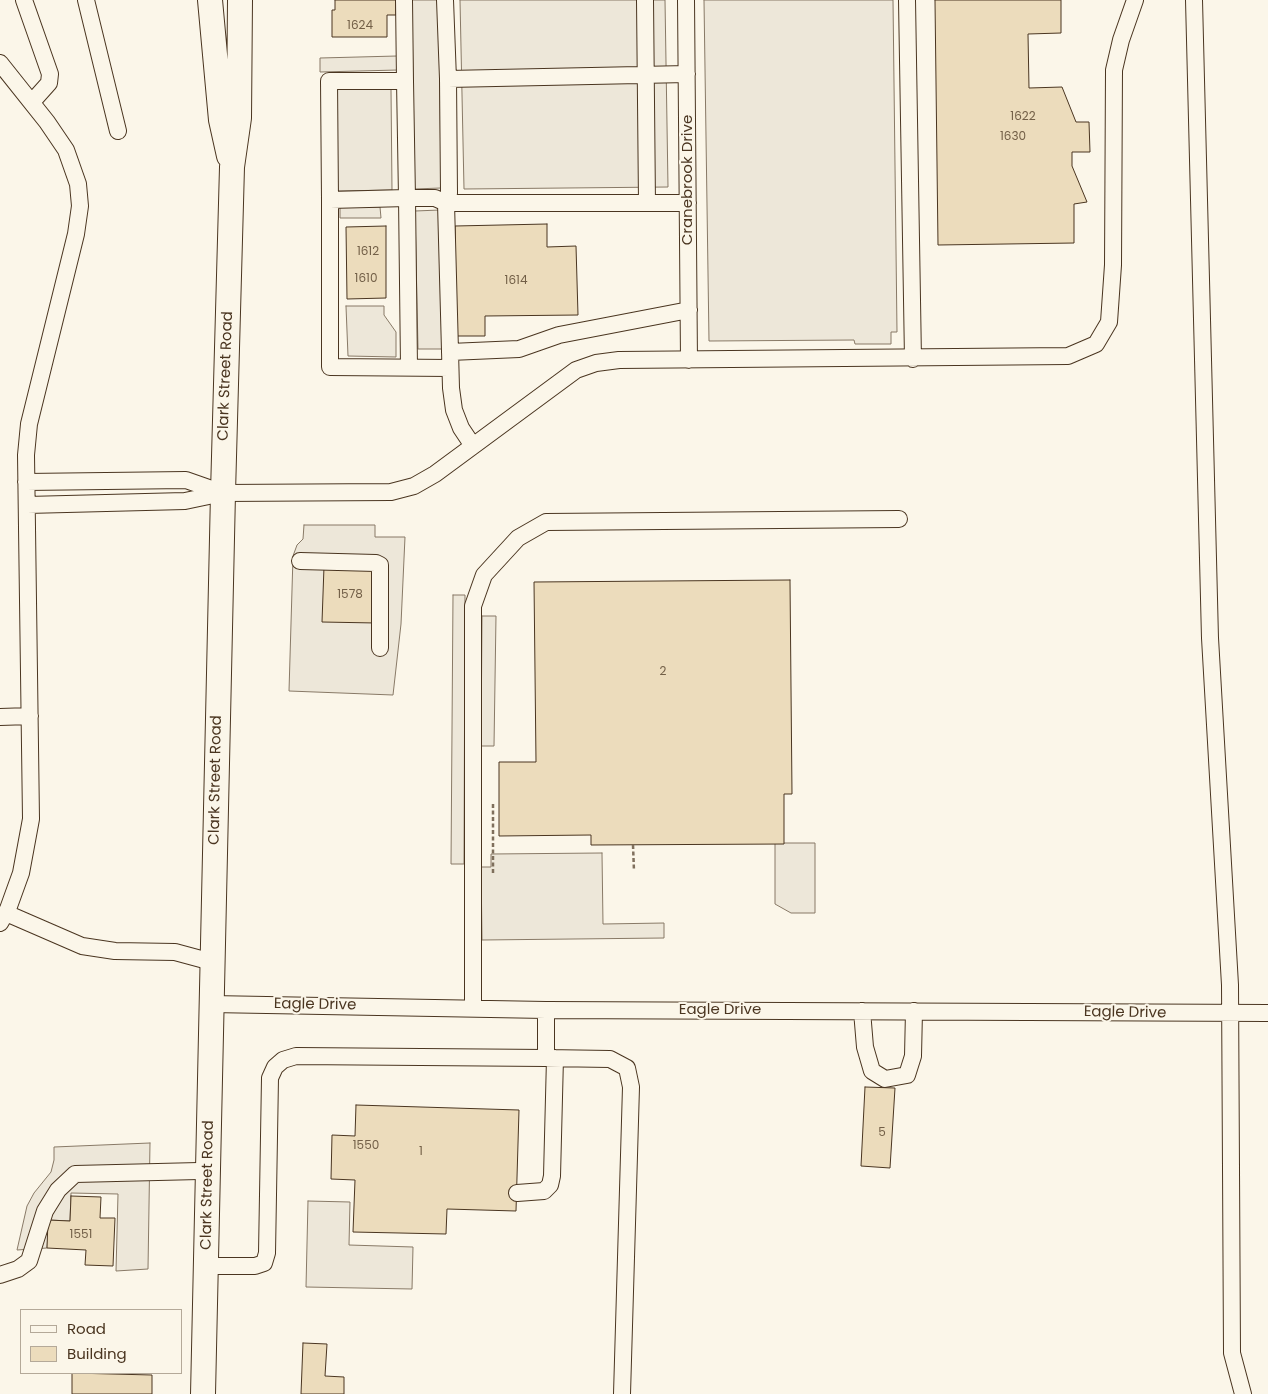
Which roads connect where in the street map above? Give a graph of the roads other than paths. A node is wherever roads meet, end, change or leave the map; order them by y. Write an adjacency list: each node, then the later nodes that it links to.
1 (24, 0): 17 (street)
2 (86, 0): 18 (street)
3 (210, 0): 19 (highway, Clark Street Road)
4 (240, 0): 19 (highway, Clark Street Road)
5 (404, 0): 16 (street)
6 (445, 0): 15 (street)
7 (646, 0): 14 (street)
8 (686, 0): 13 (street, Cranebrook Drive)
9 (908, 0): 26 (street)
10 (1135, 0): 26 (street)
11 (1194, 0): 46 (street)
12 (0, 63): 17 (street)
13 (687, 74): 14 (street); 23 (street, Cranebrook Drive)
14 (646, 75): 15 (street); 22 (street)
15 (448, 79): 24 (street)
16 (405, 81): 20 (street); 21 (street)
17 (32, 102): 31 (street)
18 (118, 131)
19 (232, 167): 32 (highway, Clark Street Road)
20 (407, 198): 21 (street); 24 (street); 29 (street)
21 (330, 200): 29 (street)
22 (647, 203): 23 (street); 24 (street)
23 (688, 203): 25 (street, Cranebrook Drive)
24 (446, 204): 27 (street)
25 (688, 310): 27 (street); 28 (street, Cranebrook Drive)
26 (913, 359): 28 (street)
27 (450, 360): 29 (street); 30 (street)
28 (689, 360): 30 (street)
29 (409, 367)
30 (473, 446): 32 (street)
31 (26, 482): 32 (street); 33 (street)
32 (223, 492): 33 (street); 40 (highway, Clark Street Road)
33 (27, 505): 38 (street)
34 (899, 519): 42 (street)
35 (300, 561): 36 (street)
36 (380, 648)
37 (0, 716): 38 (street)
38 (30, 716): 39 (street)
39 (3, 918): 40 (street)
40 (212, 962): 41 (highway, Clark Street Road)
41 (211, 1004): 42 (street, Eagle Drive); 51 (highway, Clark Street Road)
42 (473, 1007): 43 (street, Eagle Drive)
43 (546, 1010): 44 (street, Eagle Drive); 48 (street)
44 (862, 1010): 45 (street, Eagle Drive); 45 (street)
45 (914, 1011): 46 (street, Eagle Drive)
46 (1229, 1014): 47 (street, Eagle Drive); 55 (street)
47 (1268, 1014)
48 (550, 1058): 50 (street); 51 (street); 54 (street)
49 (199, 1171): 52 (street)
50 (517, 1192)
51 (206, 1266): 53 (highway, Clark Street Road)
52 (0, 1275)
53 (204, 1394)
54 (622, 1394)
55 (1242, 1394)

